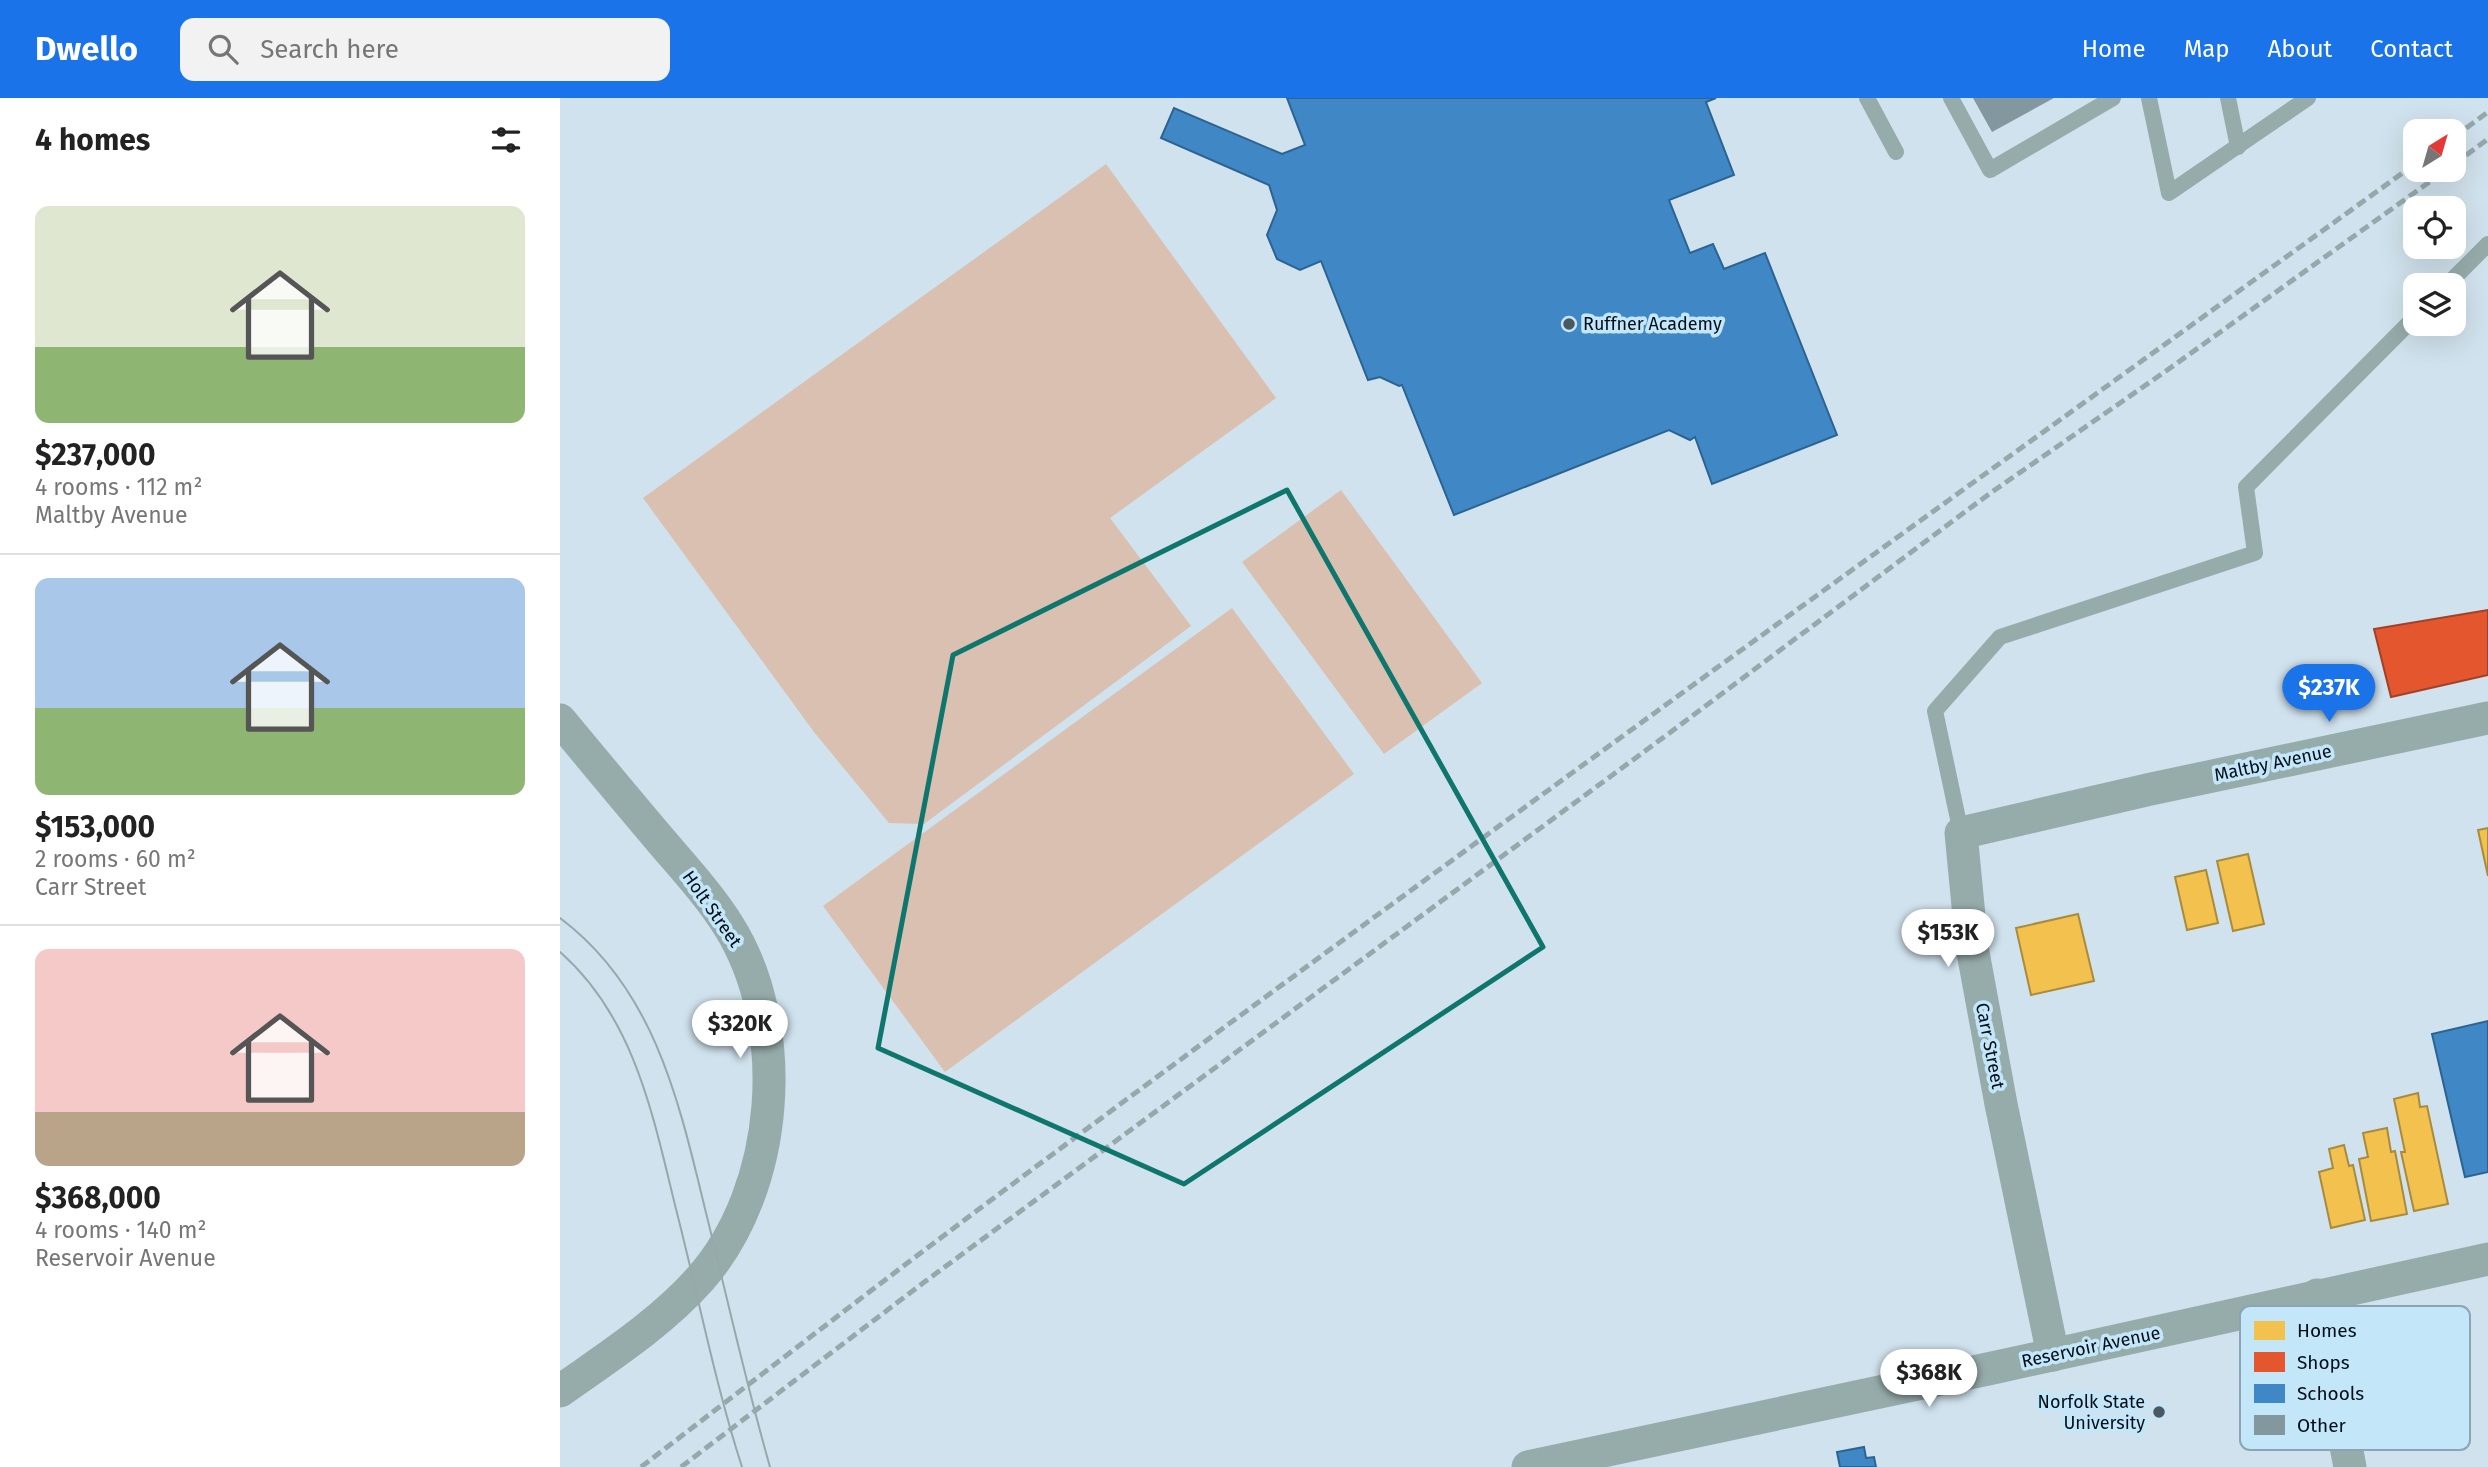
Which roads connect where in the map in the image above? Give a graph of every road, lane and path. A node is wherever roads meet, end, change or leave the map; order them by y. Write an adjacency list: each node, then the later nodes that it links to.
1 (1867, 98): 8 (lane)
2 (1951, 98): 3 (lane)
3 (2113, 98)
4 (2149, 98): 7 (lane)
5 (2228, 98): 7 (lane)
6 (2304, 99): 7 (lane)
7 (2238, 147)
8 (1896, 152)
9 (2488, 244): 10 (lane)
10 (2459, 273)
11 (2403, 329): 14 (lane)
12 (2488, 718): 14 (street, Maltby Avenue)
13 (560, 720): 21 (street, Holt Street)
14 (1961, 833): 20 (street, Carr Street)
15 (2488, 1259): 16 (street, Reservoir Avenue)
16 (2317, 1295): 17 (street, Reservoir Avenue); 18 (street)
17 (2269, 1306)
18 (2319, 1306)
19 (2240, 1312): 20 (street, Reservoir Avenue)
20 (2053, 1355): 22 (street, Reservoir Avenue)
21 (560, 1391)
22 (1528, 1467)

